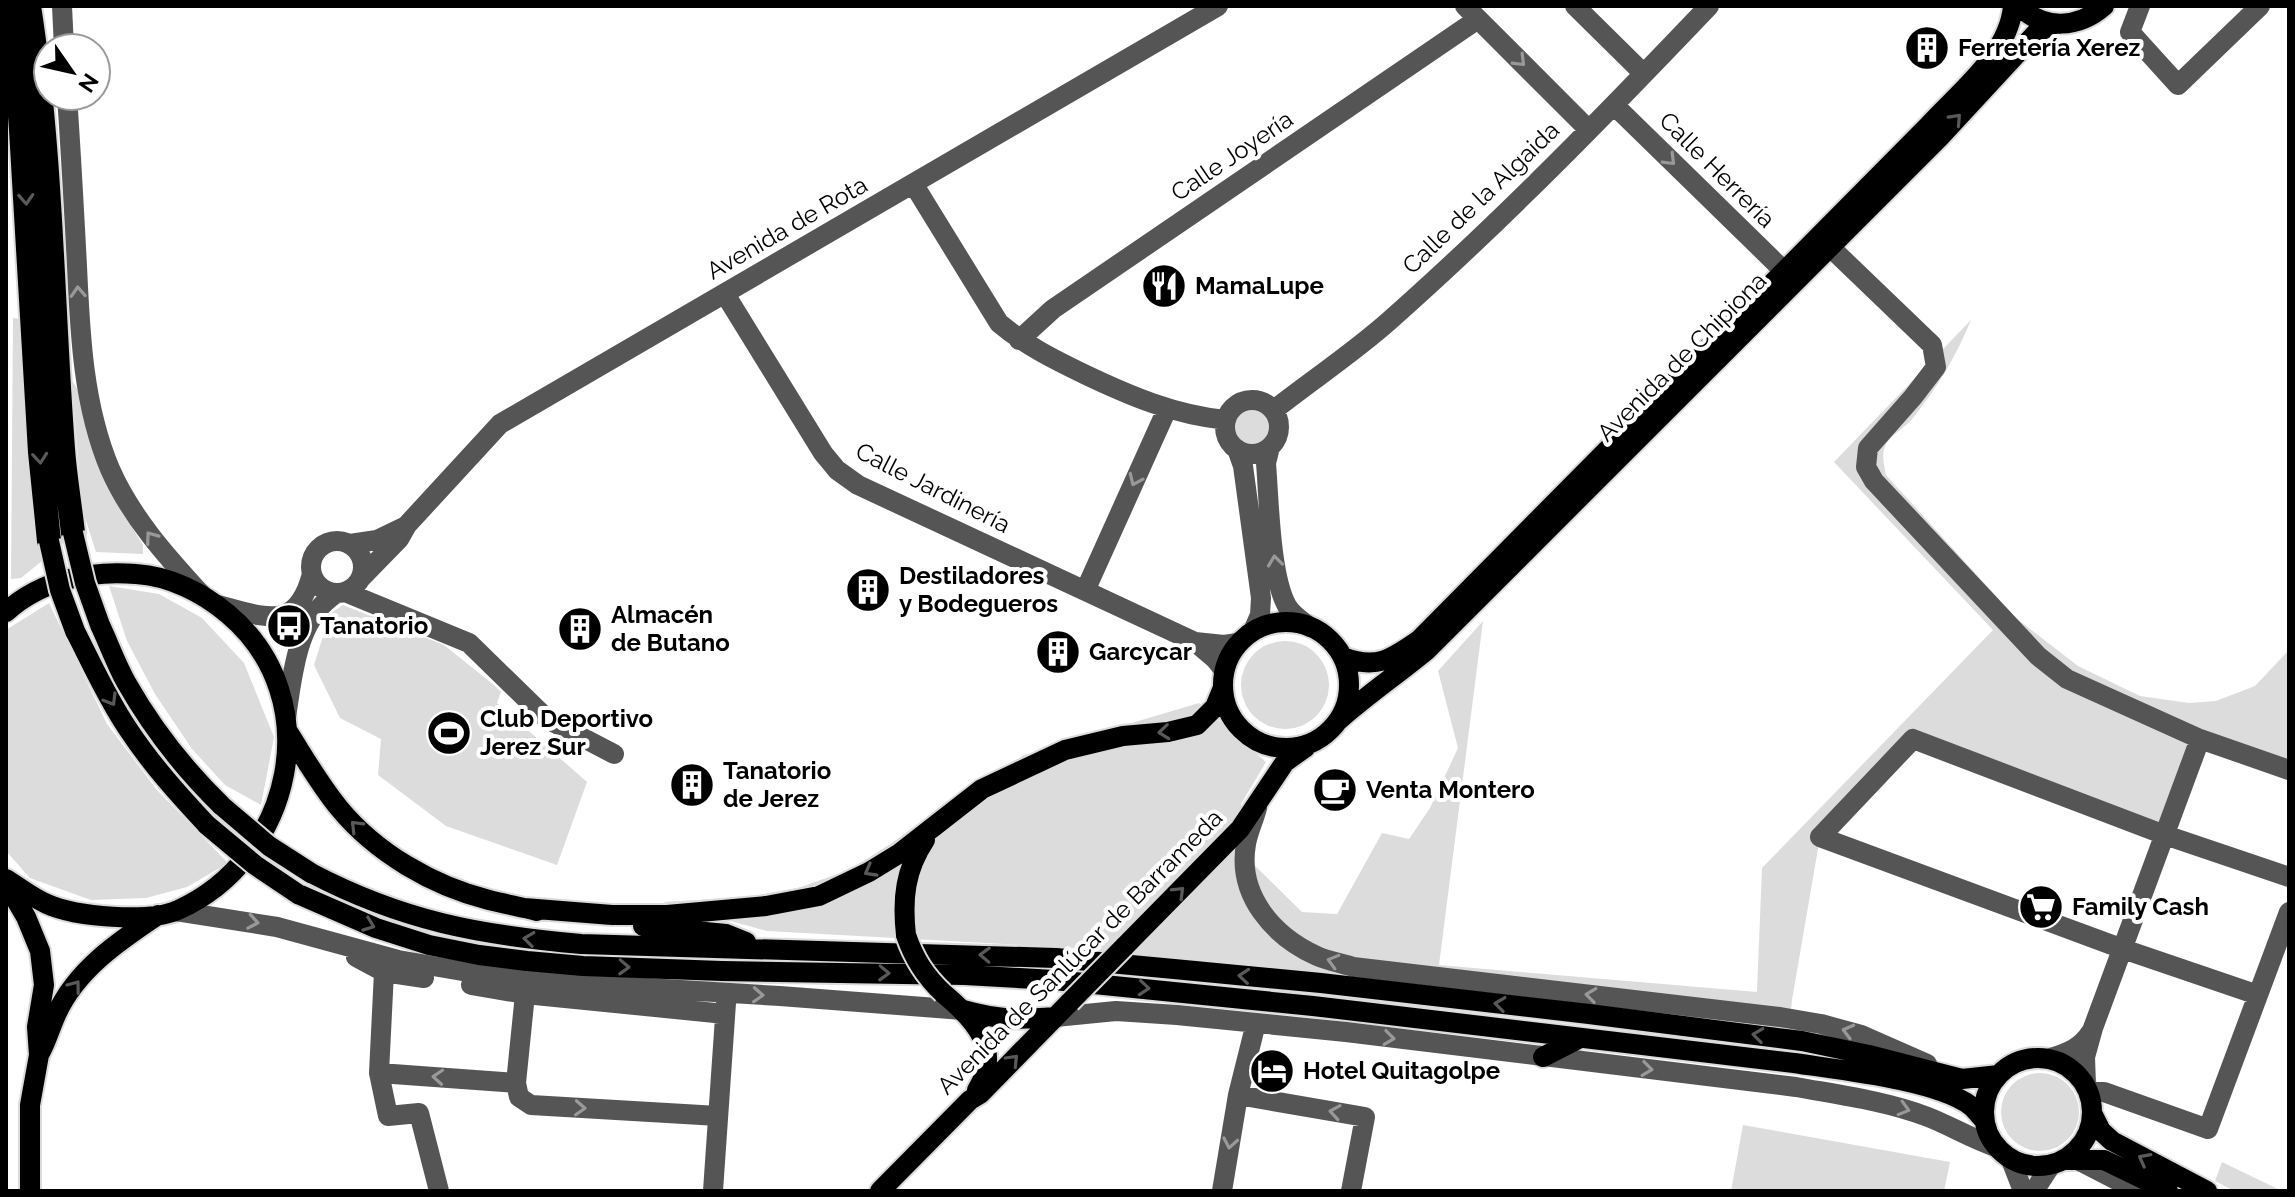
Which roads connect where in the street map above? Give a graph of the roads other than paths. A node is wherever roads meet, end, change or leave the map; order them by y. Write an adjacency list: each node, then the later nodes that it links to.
1 (29, 6): 31 (highway)
2 (62, 6): 14 (street)
3 (1218, 6): 20 (street, Avenida de Rota)
4 (1575, 6): 15 (street)
5 (1709, 6): 15 (street, Calle de la Algaida)
6 (2016, 6): 13 (main road); 22 (main road, Avenida de Chipiona)
7 (2104, 6): 13 (main road)
8 (2140, 6): 9 (street)
9 (2260, 6)
10 (6, 10): 32 (highway, one-way to 32)
11 (1472, 12): 18 (street, one-way to 18); 24 (street, Calle Joyería)
12 (6, 19): 19 (highway)
13 (2054, 24): 21 (main road, Avenida de Chipiona, one-way to 13)
14 (63, 32)
15 (1644, 74): 16 (street, Calle de la Algaida)
16 (1614, 105): 18 (street, Calle de la Algaida); 22 (street, Calle Herrería, one-way to 22)
17 (68, 112): 37 (street, one-way to 17)
18 (1589, 130): 26 (street, Calle de la Algaida)
19 (6, 156)
20 (914, 185): 23 (street, Avenida de Rota); 24 (street)
21 (1829, 246): 44 (main road, Avenida de Chipiona); 46 (street)
22 (1784, 271): 42 (main road, Avenida de Chipiona)
23 (725, 294): 30 (street, Avenida de Rota); 36 (street, Calle Jardinería)
24 (1019, 340): 25 (street)
25 (1167, 409): 27 (street); 36 (street, one-way to 36)
26 (1274, 410): 27 (street); 28 (street)
27 (1226, 420): 29 (street)
28 (1270, 447): 29 (street); 39 (street, one-way to 28)
29 (1237, 449): 40 (street)
30 (407, 525): 33 (street, Avenida de Rota); 35 (street, Avenida de Rota)
31 (73, 533): 59 (main road, one-way to 31, bridge)
32 (49, 541): 69 (main road, one-way to 69, bridge)
33 (350, 544): 34 (street); 35 (street)
34 (312, 574): 35 (street); 37 (street)
35 (353, 589): 45 (street, Avenida de Rota); 48 (street)
36 (1085, 591): 41 (street, Calle Jardinería)
37 (210, 600): 38 (main road); 45 (main road)
38 (6, 612)
39 (1310, 627): 40 (main road); 42 (main road)
40 (1246, 637): 41 (street, Calle Jardinería); 43 (main road)
41 (1195, 642): 43 (street, Calle Jardinería)
42 (1343, 657): 44 (main road)
43 (1223, 680): 47 (main road); 51 (main road, one-way to 51)
44 (1339, 720): 47 (main road)
45 (287, 724): 55 (main road, one-way to 45); 57 (main road)
46 (2200, 739): 49 (street); 52 (street)
47 (1309, 744): 50 (main road, Avenida de Sanlúcar de Barrameda)
48 (614, 754)
49 (2289, 770)
50 (1259, 803): 66 (main road, Avenida de Sanlúcar de Barrameda, one-way to 50, bridge); 74 (street, one-way to 50)
51 (934, 827): 55 (main road, one-way to 55); 65 (main road, bridge)
52 (2165, 835): 53 (street); 60 (street); 60 (street)
53 (2289, 877)
54 (6, 881): 57 (main road); 70 (main road)
55 (524, 908): 59 (main road)
56 (2289, 912): 63 (street)
57 (168, 913): 58 (street, one-way to 58); 70 (main road, one-way to 57)
58 (314, 936): 61 (street); 64 (street)
59 (760, 948): 74 (main road, one-way to 59)
60 (2123, 949): 63 (street); 68 (street)
61 (384, 972): 62 (street); 73 (street)
62 (525, 994): 64 (street); 76 (street)
63 (2258, 995): 77 (street)
64 (726, 1003): 65 (street, one-way to 65); 81 (street)
65 (963, 1010): 66 (main road); 79 (main road)
66 (1055, 1017): 67 (street); 79 (main road, Avenida de Sanlúcar de Barrameda, one-way to 66)
67 (1256, 1023): 71 (street, one-way to 71); 78 (street)
68 (2093, 1028): 72 (street); 77 (street)
69 (1580, 1038): 71 (main road); 82 (main road)
70 (39, 1055): 85 (main road)
71 (1543, 1057): 83 (street, one-way to 83)
72 (2048, 1059): 75 (main road); 77 (main road)
73 (379, 1073): 76 (street, one-way to 73); 86 (street)
74 (1945, 1073): 75 (main road)
75 (1999, 1075): 82 (main road)
76 (516, 1083): 81 (street, one-way to 81)
77 (2087, 1089): 80 (main road)
78 (1238, 1095): 89 (street, one-way to 89); 90 (street, one-way to 78)
79 (970, 1100): 88 (main road, Avenida de Sanlúcar de Barrameda)
80 (2093, 1115): 84 (main road); 95 (main road, one-way to 80)
81 (718, 1116): 87 (street)
82 (1984, 1120): 83 (main road)
83 (2003, 1153): 84 (main road); 91 (street)
84 (2064, 1161): 92 (street); 93 (street); 94 (main road)
85 (30, 1191)
86 (439, 1191)
87 (713, 1191)
88 (880, 1191)
89 (1222, 1191)
90 (1351, 1191)
91 (2023, 1191)
92 (2034, 1191)
93 (2138, 1191)
94 (2168, 1191)
95 (2207, 1191)

